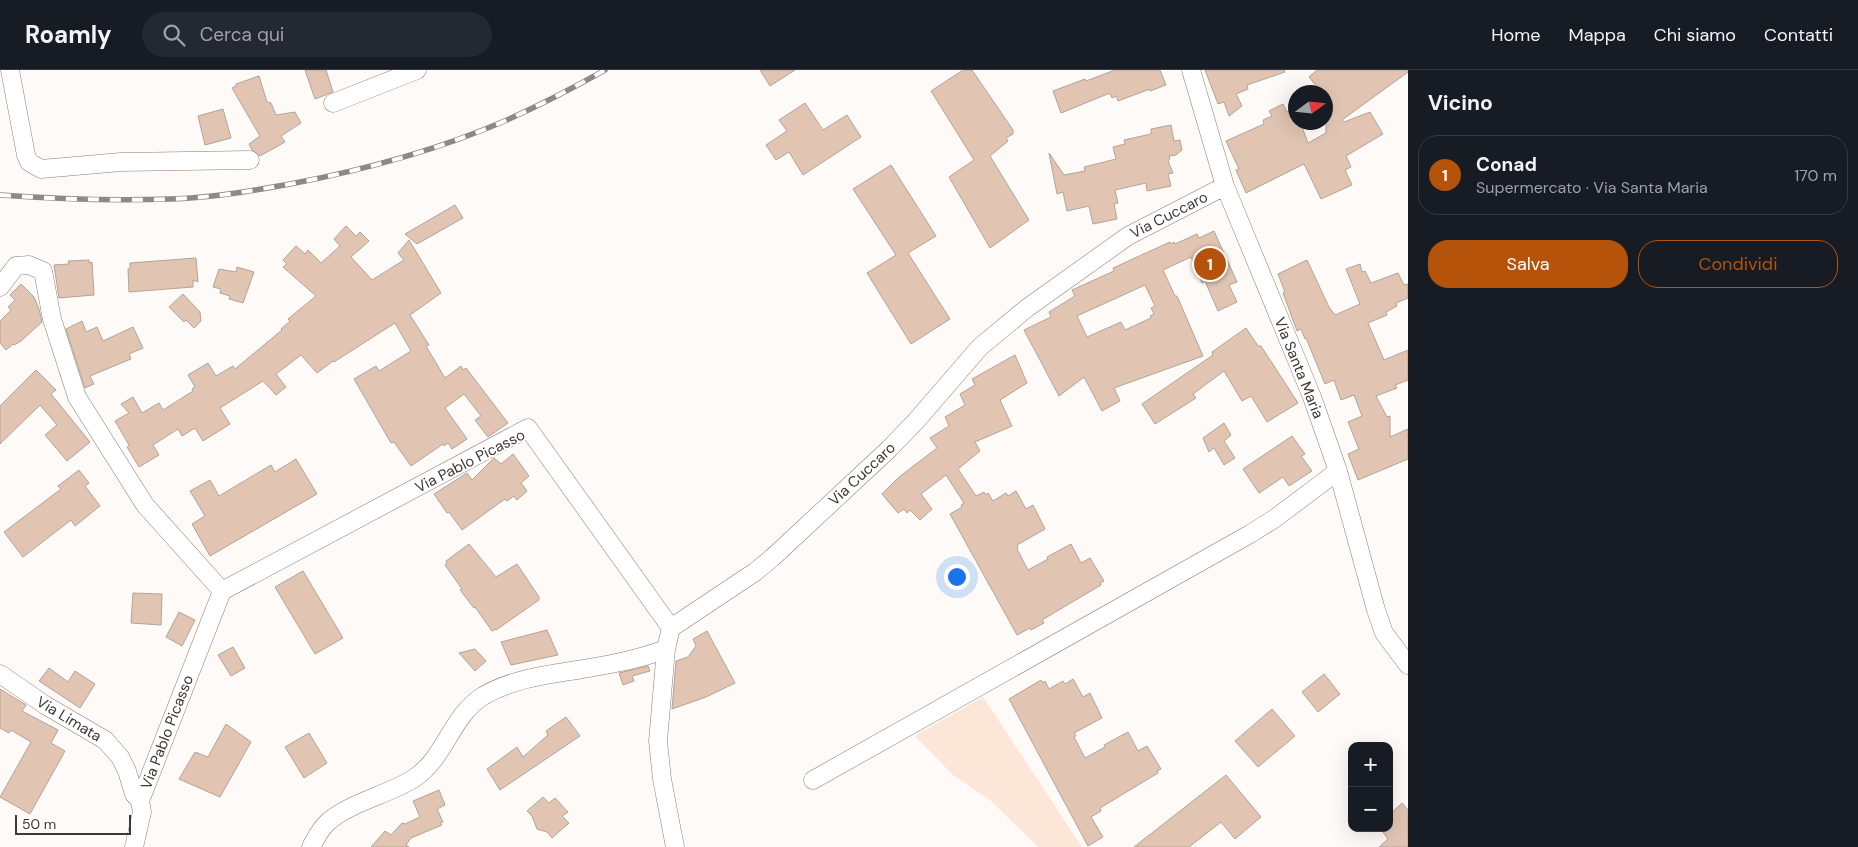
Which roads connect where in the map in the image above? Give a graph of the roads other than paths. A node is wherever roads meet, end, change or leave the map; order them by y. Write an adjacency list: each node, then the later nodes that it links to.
1 (10, 70): 5 (street)
2 (1190, 70): 6 (street, Via Santa Maria)
3 (410, 71): 4 (street)
4 (333, 103)
5 (250, 160)
6 (1225, 186): 8 (street, Via Santa Maria); 10 (street, Via Cuccaro)
7 (0, 287): 9 (street)
8 (1338, 471): 12 (street, Via Santa Maria); 14 (street)
9 (222, 591): 10 (street, Via Pablo Picasso); 15 (street, Via Pablo Picasso)
10 (670, 628): 11 (street)
11 (666, 648): 17 (street); 18 (street)
12 (1408, 665)
13 (0, 674): 15 (street, Via Limata)
14 (813, 780)
15 (140, 801): 16 (street, Via Pablo Picasso)
16 (134, 847)
17 (311, 847)
18 (675, 847)

